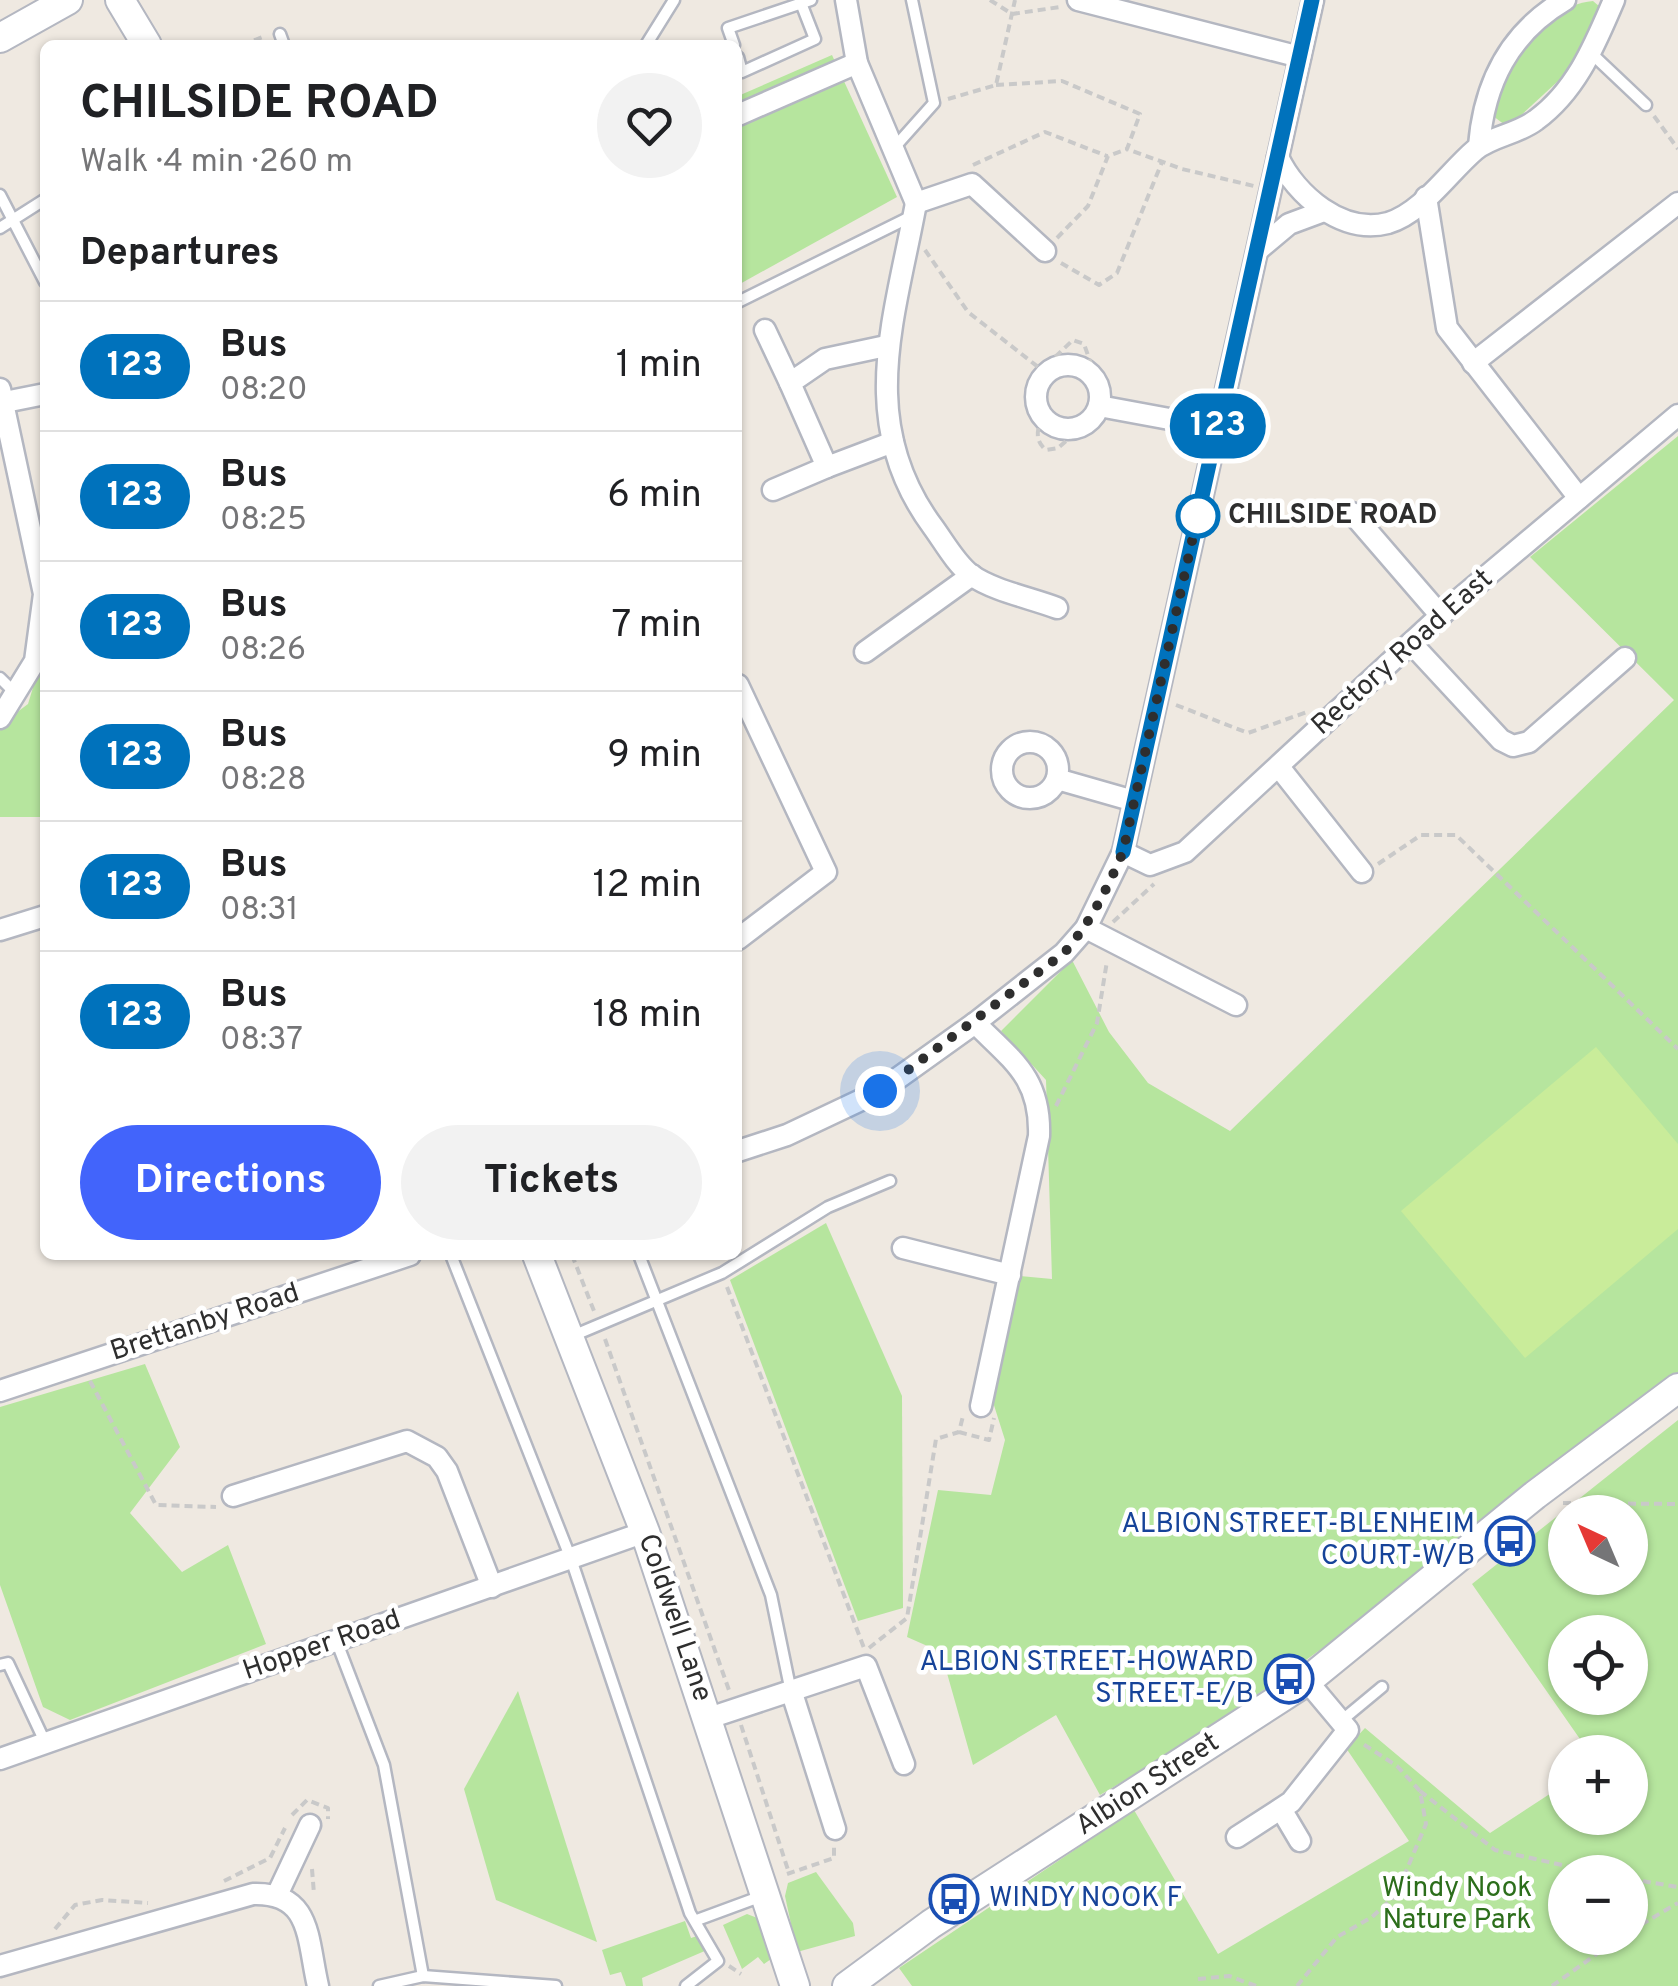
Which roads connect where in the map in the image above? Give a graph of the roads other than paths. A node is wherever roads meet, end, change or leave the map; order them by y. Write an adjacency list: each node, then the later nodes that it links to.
1 (68, 0): 11 (street)
2 (120, 0): 12 (street)
3 (674, 0): 13 (lane)
4 (846, 0): 17 (street)
5 (912, 0): 22 (lane)
6 (1078, 0): 16 (street)
7 (1312, 0): 16 (street)
8 (1565, 0): 21 (street)
9 (1614, 0): 15 (street)
10 (806, 2): 14 (lane); 18 (lane)
11 (0, 38)
12 (144, 40)
13 (649, 40)
14 (732, 40)
15 (1591, 54): 19 (lane); 21 (street)
16 (1300, 57): 23 (street)
17 (857, 63): 20 (street); 22 (street)
18 (742, 72)
19 (1646, 106)
20 (742, 113)
21 (1479, 146): 25 (street)
22 (893, 149): 27 (street)
23 (1278, 157): 29 (street); 33 (street)
24 (0, 196): 30 (lane)
25 (1426, 198): 29 (street); 38 (street)
26 (40, 202): 30 (lane)
27 (916, 203): 32 (street); 35 (lane); 37 (street)
28 (1678, 203): 38 (street)
29 (1324, 211): 33 (street)
30 (14, 218): 31 (lane); 34 (lane)
31 (0, 228)
32 (1044, 251)
33 (1257, 251): 44 (street)
34 (40, 272)
35 (742, 300)
36 (765, 330): 39 (street)
37 (886, 346): 39 (street); 45 (street)
38 (1473, 363): 48 (street)
39 (790, 382): 46 (street)
40 (40, 394): 42 (street)
41 (1098, 395): 41 (street); 44 (street)
42 (1, 398): 51 (street)
43 (1678, 415): 48 (street, Rectory Road East)
44 (1218, 428): 64 (street)
45 (893, 442): 46 (street); 50 (street)
46 (827, 467): 47 (street)
47 (774, 490)
48 (1578, 498): 53 (street, Rectory Road East)
49 (1352, 514): 53 (street)
50 (972, 575): 52 (street); 56 (street)
51 (40, 576)
52 (1057, 608)
53 (1440, 616): 55 (street, Rectory Road East)
54 (40, 624): 59 (street)
55 (1412, 643): 57 (street); 62 (street, Rectory Road East)
56 (865, 652)
57 (1625, 658)
58 (0, 678): 59 (lane)
59 (16, 694): 61 (street)
60 (742, 694): 70 (street)
61 (0, 718)
62 (1279, 767): 65 (street, Rectory Road East); 66 (street)
63 (1057, 780): 64 (street)
64 (1134, 801): 65 (street)
65 (1123, 852): 68 (street)
66 (1362, 872)
67 (40, 918): 69 (street)
68 (1086, 928): 71 (street); 72 (street)
69 (0, 930)
70 (742, 935)
71 (1236, 1005)
72 (976, 1023): 73 (street); 80 (street)
73 (742, 1149)
74 (890, 1181): 81 (lane)
75 (903, 1248): 80 (street)
76 (395, 1260): 84 (street, Brettanby Road)
77 (453, 1260): 88 (lane)
78 (539, 1260): 82 (street, Coldwell Lane)
79 (641, 1260): 81 (lane)
80 (1010, 1275): 85 (street)
81 (658, 1300): 82 (lane); 94 (lane)
82 (569, 1338): 87 (street, Coldwell Lane)
83 (1678, 1388): 92 (street, Albion Street)
84 (0, 1390)
85 (981, 1406)
86 (234, 1496): 89 (street)
87 (645, 1532): 88 (street, Hopper Road); 95 (street, Coldwell Lane)
88 (571, 1560): 89 (street, Hopper Road); 107 (lane)
89 (492, 1587): 90 (street, Hopper Road)
90 (336, 1640): 97 (street, Hopper Road); 109 (lane)
91 (0, 1666): 97 (lane)
92 (1307, 1681): 96 (street); 115 (street, Albion Street)
93 (1382, 1687): 96 (lane)
94 (792, 1693): 95 (street); 99 (street); 101 (street)
95 (709, 1718): 105 (street, Coldwell Lane)
96 (1344, 1726): 100 (street)
97 (45, 1743): 98 (street, Hopper Road)
98 (0, 1759)
99 (904, 1764)
100 (1280, 1810): 103 (street); 104 (street)
101 (835, 1829)
102 (320, 1830): 106 (street)
103 (1237, 1836)
104 (1300, 1841)
105 (774, 1883): 107 (lane); 114 (street, Coldwell Lane)
106 (278, 1893): 108 (street); 110 (street)
107 (697, 1920): 113 (lane)
108 (0, 1966)
109 (422, 1976): 111 (lane); 112 (lane)
110 (318, 1986)
111 (378, 1986)
112 (556, 1986)
113 (686, 1986)
114 (795, 1986)
115 (846, 1986)

